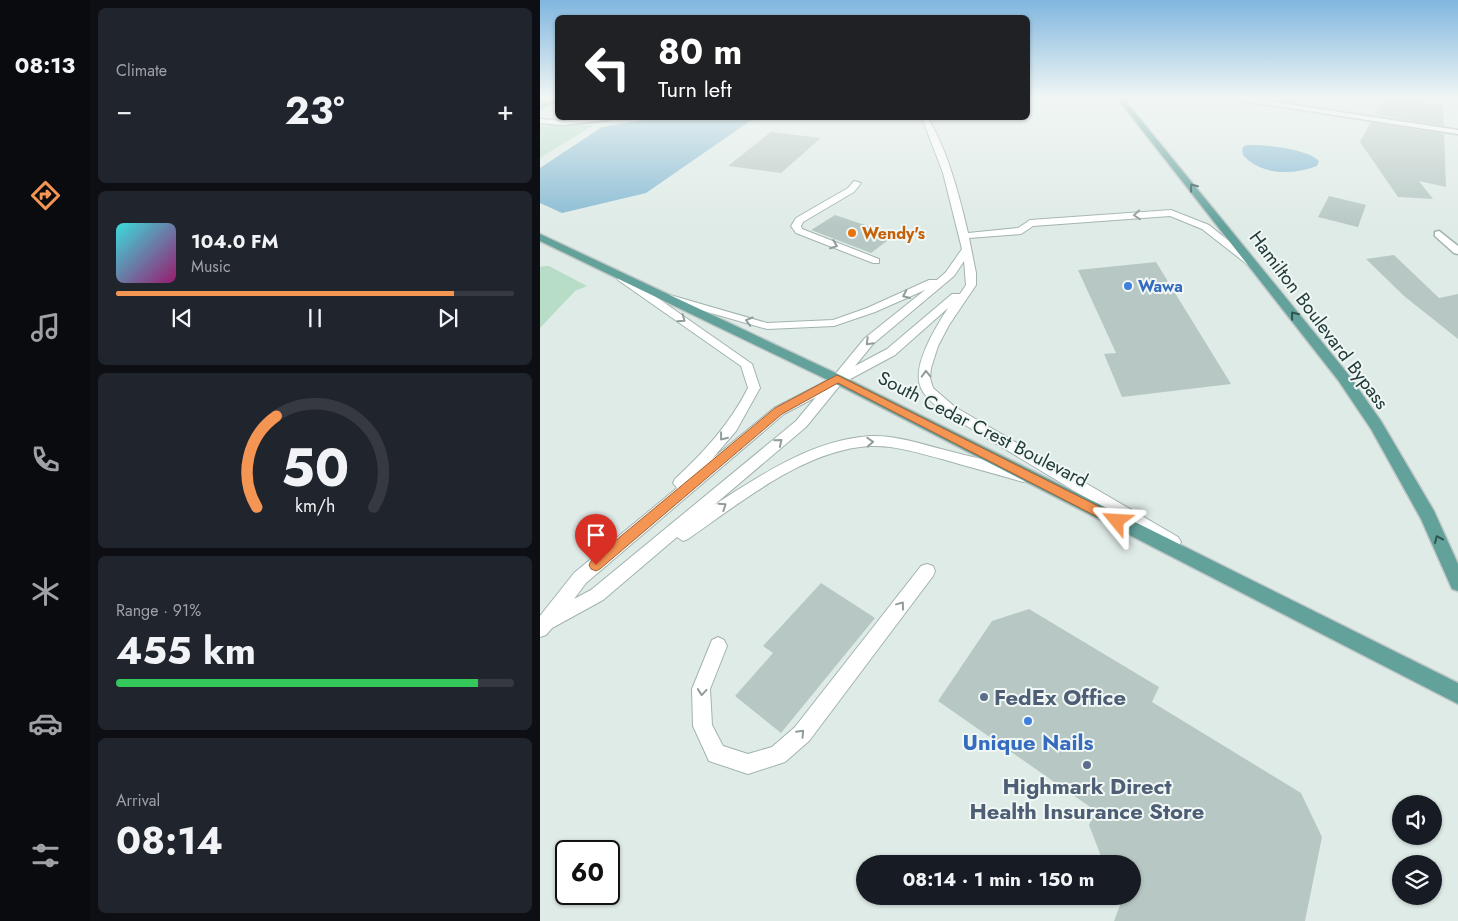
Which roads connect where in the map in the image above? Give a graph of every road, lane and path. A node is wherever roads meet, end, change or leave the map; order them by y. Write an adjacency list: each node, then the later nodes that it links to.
1 (936, 141): 6 (lane)
2 (1155, 141): 10 (main road, Hamilton Boulevard Bypass, one-way to 2)
3 (857, 183): 9 (lane, one-way to 9)
4 (1439, 234): 8 (street)
5 (540, 236): 11 (main road, South Cedar Crest Boulevard)
6 (965, 236): 7 (lane); 10 (lane, one-way to 6)
7 (967, 249): 12 (lane); 13 (lane)
8 (1458, 251)
9 (876, 261)
10 (1256, 266): 19 (main road, Hamilton Boulevard Bypass, one-way to 10)
11 (613, 272): 14 (main road, South Cedar Crest Boulevard); 18 (lane, one-way to 18)
12 (950, 274): 14 (lane, one-way to 14); 15 (lane, one-way to 15)
13 (971, 285): 15 (lane); 20 (lane, one-way to 13)
14 (670, 298): 15 (main road, South Cedar Crest Boulevard)
15 (837, 379): 16 (main road, South Cedar Crest Boulevard); 18 (lane); 21 (lane, one-way to 15)
16 (1032, 478): 20 (main road, South Cedar Crest Boulevard); 21 (lane, one-way to 16)
17 (927, 571): 23 (lane, one-way to 17)
18 (580, 578): 22 (lane)
19 (1458, 583)
20 (1253, 590): 24 (main road, South Cedar Crest Boulevard)
21 (598, 596): 22 (lane)
22 (544, 625)
23 (718, 646)
24 (1458, 694)

